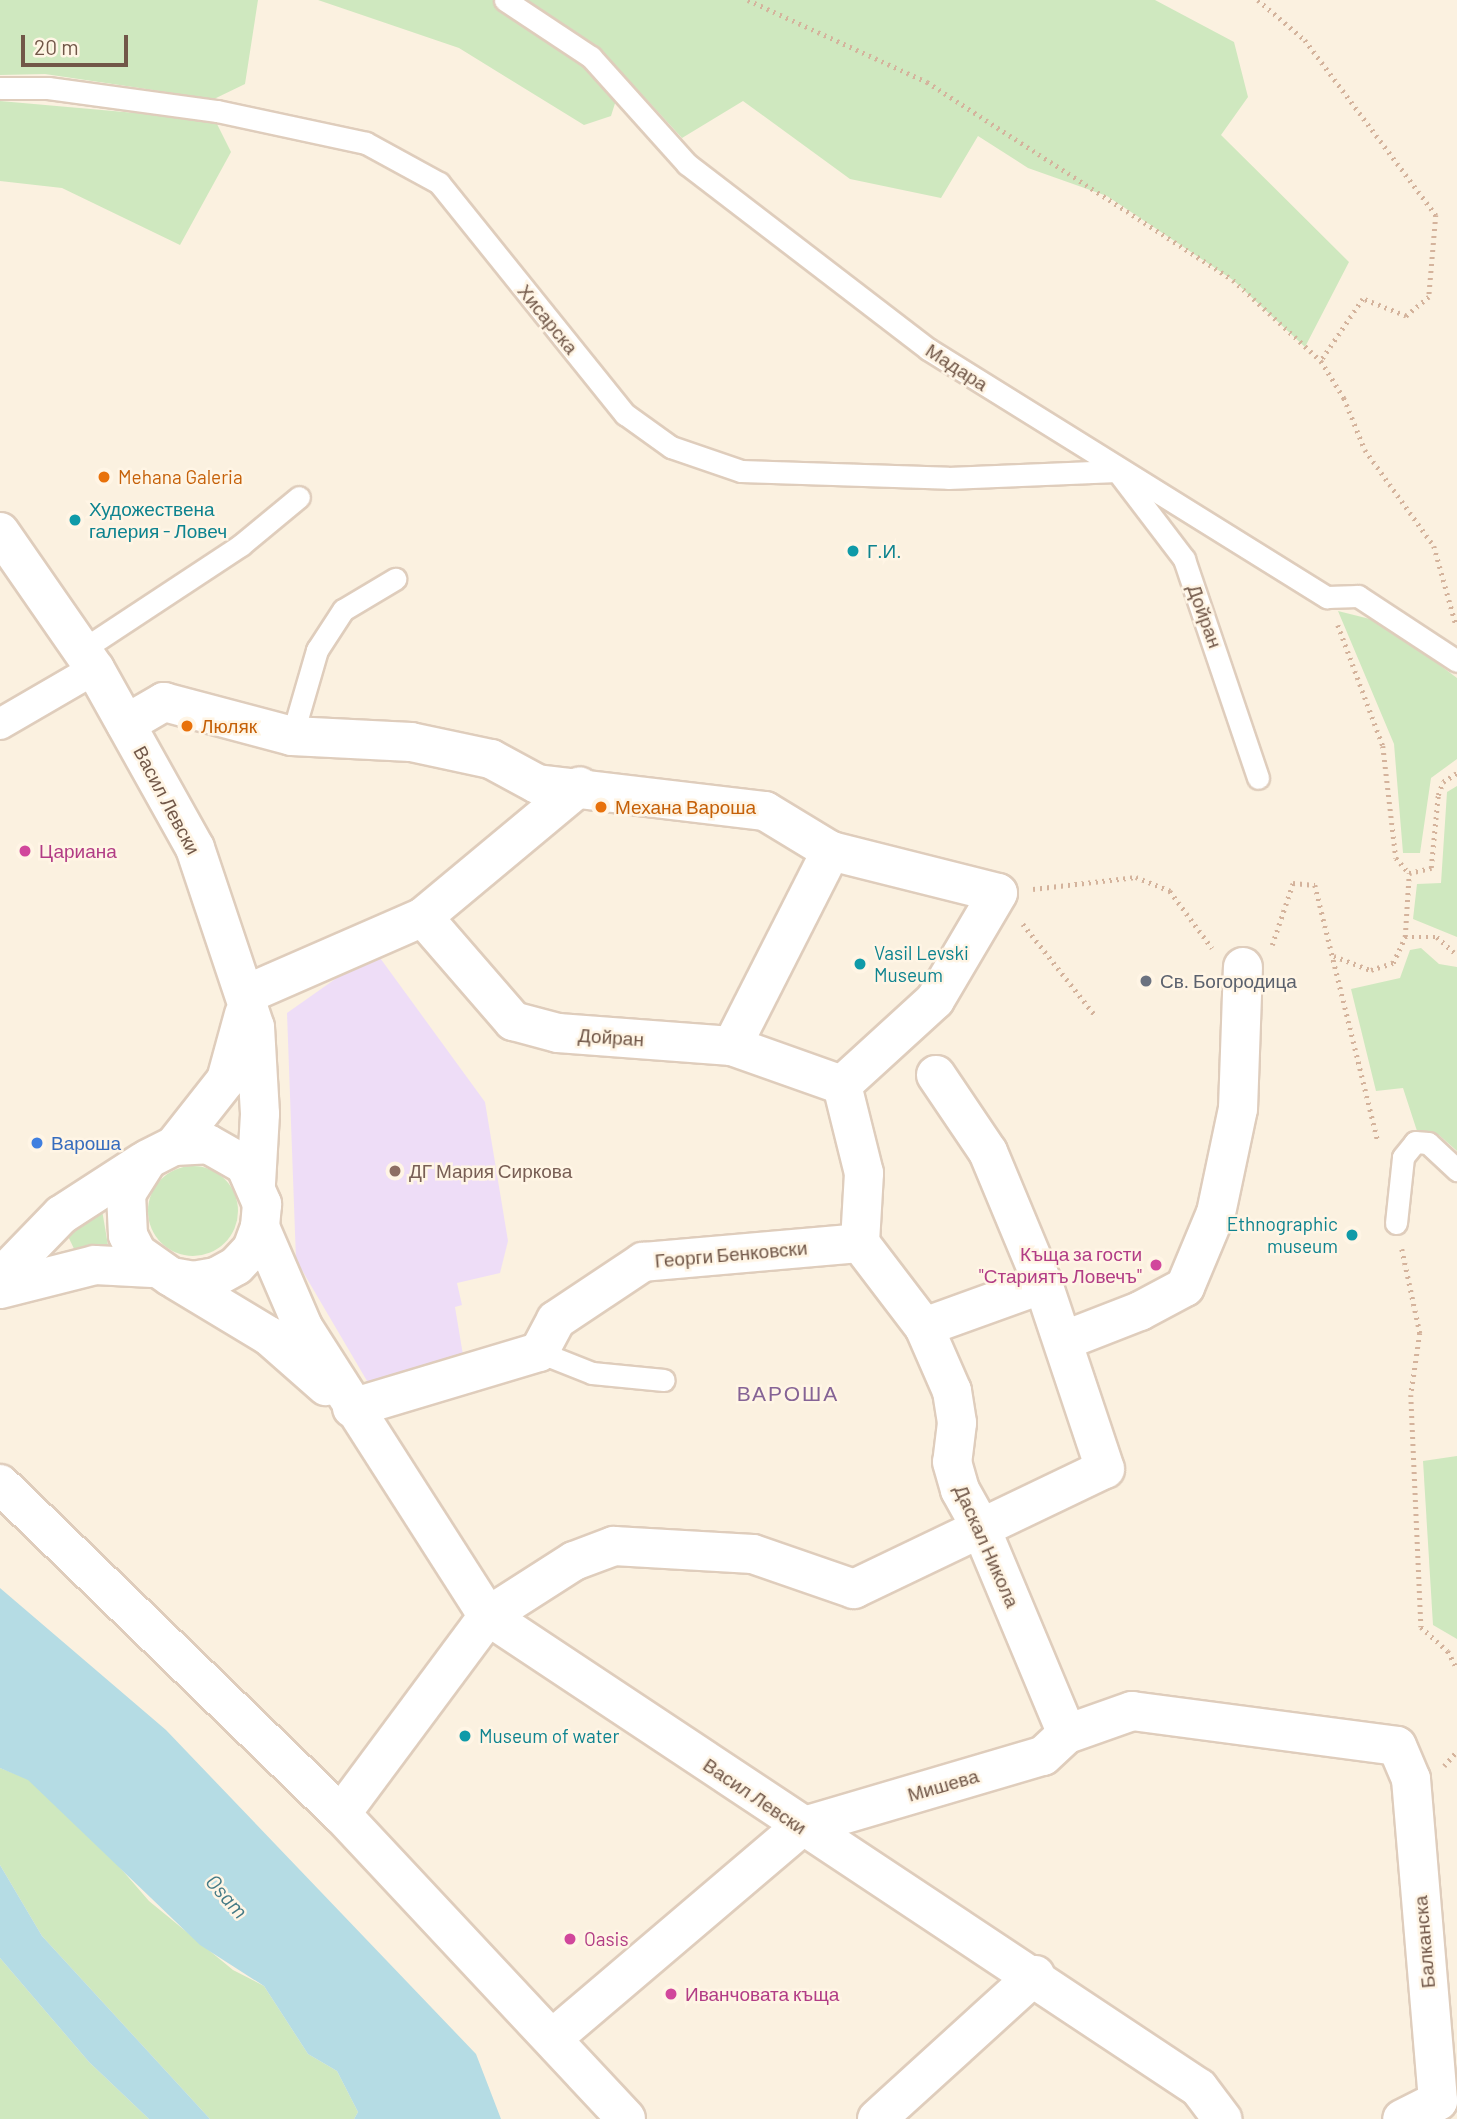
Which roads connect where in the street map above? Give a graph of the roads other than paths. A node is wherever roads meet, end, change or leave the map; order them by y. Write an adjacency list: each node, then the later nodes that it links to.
1 (505, 0): 3 (lane, Мадара)
2 (0, 88): 3 (lane, Хисарска)
3 (1117, 471): 8 (lane, Мадара); 12 (lane, Дойран)
4 (299, 497): 7 (lane)
5 (0, 532): 7 (street, Васил Левски)
6 (395, 579): 11 (lane)
7 (89, 659): 9 (street); 10 (street, Васил Левски)
8 (1457, 661)
9 (0, 724)
10 (126, 724): 11 (street); 17 (street, Васил Левски)
11 (292, 736): 13 (street)
12 (1258, 778)
13 (580, 786): 14 (street); 15 (street)
14 (831, 851): 18 (street); 20 (street)
15 (423, 917): 17 (street); 18 (street, Дойран)
16 (1243, 967): 32 (street)
17 (247, 994): 21 (street); 23 (street, Васил Левски)
18 (732, 1046): 20 (street, Дойран)
19 (936, 1075): 29 (street)
20 (842, 1085): 26 (street)
21 (161, 1152): 23 (street); 27 (street); 28 (street)
22 (1457, 1170): 24 (lane)
23 (256, 1184): 25 (street)
24 (1396, 1223)
25 (260, 1227): 27 (street); 35 (street)
26 (860, 1243): 31 (street, Даскал Никола); 33 (street, Георги Бенковски)
27 (161, 1273): 30 (street); 35 (street)
28 (0, 1278)
29 (1043, 1284): 31 (street); 32 (street)
30 (0, 1289)
31 (925, 1327): 37 (street, Даскал Никола)
32 (1063, 1341): 37 (street)
33 (539, 1352): 34 (lane); 35 (street)
34 (664, 1380)
35 (352, 1408): 38 (street, Васил Левски)
36 (0, 1484): 41 (street)
37 (980, 1526): 38 (street); 39 (street, Даскал Никола)
38 (488, 1616): 41 (street); 42 (street, Васил Левски)
39 (1067, 1734): 40 (street, Мишева); 42 (street, Мишева)
40 (1397, 1746): 48 (street, Балканска)
41 (341, 1814): 44 (street)
42 (801, 1827): 43 (street, Васил Левски); 44 (street, Мишева)
43 (1035, 1975): 46 (street); 47 (street, Васил Левски)
44 (553, 2038): 45 (street)
45 (626, 2119)
46 (877, 2119)
47 (1222, 2119)
48 (1402, 2119)

